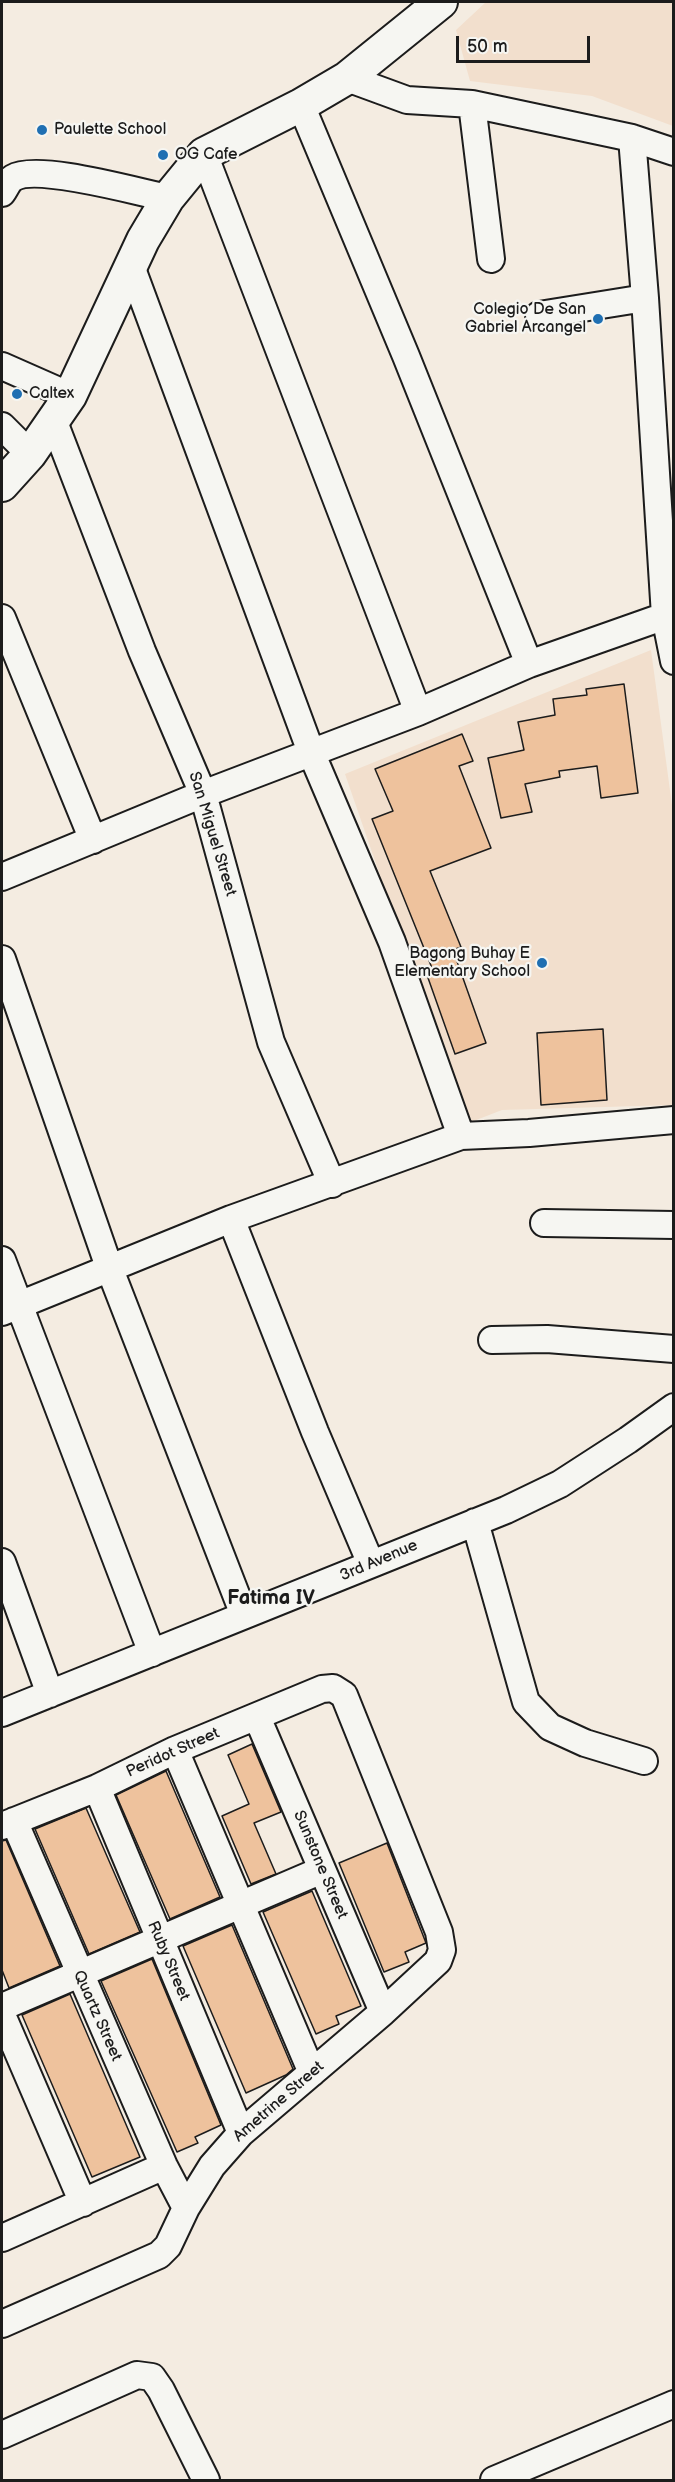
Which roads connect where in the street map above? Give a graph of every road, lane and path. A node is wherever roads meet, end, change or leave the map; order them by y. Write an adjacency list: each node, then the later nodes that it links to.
1 (441, 2): 2 (main road)
2 (347, 78): 3 (street); 4 (main road)
3 (472, 104): 5 (street); 10 (street)
4 (301, 105): 7 (main road); 23 (street)
5 (632, 138): 6 (street); 12 (street)
6 (674, 152)
7 (204, 154): 9 (main road); 24 (street)
8 (2, 193): 9 (street)
9 (168, 198): 11 (main road)
10 (491, 259)
11 (131, 267): 15 (main road); 25 (street)
12 (645, 298): 13 (street); 20 (street)
13 (539, 315)
14 (2, 366): 15 (street)
15 (70, 396): 16 (main road)
16 (54, 422): 18 (main road); 26 (street, San Miguel Street)
17 (2, 426): 18 (street)
18 (30, 454): 19 (main road)
19 (2, 485)
20 (665, 616): 22 (street); 23 (street)
21 (2, 618): 27 (street)
22 (674, 661)
23 (529, 664): 24 (street)
24 (418, 712): 25 (street)
25 (311, 752): 26 (street); 31 (street)
26 (203, 794): 27 (street); 32 (street, San Miguel Street)
27 (93, 840): 28 (street)
28 (2, 877)
29 (2, 959): 37 (street)
30 (674, 1120): 31 (street)
31 (461, 1136): 32 (street)
32 (332, 1184): 33 (street)
33 (231, 1219): 37 (street); 44 (street)
34 (544, 1223): 35 (street)
35 (674, 1225)
36 (2, 1260): 38 (street)
37 (109, 1267): 38 (street); 45 (street)
38 (10, 1308): 46 (street)
39 (492, 1340): 40 (street)
40 (674, 1349)
41 (674, 1407): 42 (street, 3rd Avenue)
42 (475, 1522): 44 (street, 3rd Avenue); 51 (street)
43 (2, 1562): 47 (street)
44 (371, 1563): 45 (street, 3rd Avenue)
45 (244, 1615): 46 (street, 3rd Avenue)
46 (152, 1653): 47 (street, 3rd Avenue)
47 (50, 1695): 48 (street, 3rd Avenue)
48 (2, 1713)
49 (257, 1717): 50 (street, Peridot Street); 54 (street, Sunstone Street); 57 (street, Peridot Street)
50 (175, 1750): 52 (street, Peridot Street); 55 (street)
51 (644, 1761)
52 (97, 1788): 53 (street, Peridot Street); 56 (street, Ruby Street)
53 (8, 1823): 58 (street, Quartz Street)
54 (322, 1870): 55 (street); 60 (street, Sunstone Street)
55 (239, 1904): 56 (street); 62 (street)
56 (159, 1939): 58 (street); 63 (street, Ruby Street)
57 (442, 1950): 60 (street, Ametrine Street)
58 (79, 1973): 59 (street); 64 (street, Quartz Street)
59 (2, 2007)
60 (383, 2012): 62 (street, Ametrine Street)
61 (2, 2015): 65 (street)
62 (312, 2073): 63 (street, Ametrine Street)
63 (241, 2133): 66 (street, Ametrine Street)
64 (164, 2166): 65 (street); 66 (street, Quartz Street)
65 (83, 2203): 67 (street)
66 (186, 2208): 68 (street, Ametrine Street)
67 (2, 2238)
68 (2, 2324)
69 (674, 2404): 72 (street)
70 (2, 2435): 71 (street)
71 (198, 2478)
72 (494, 2481)

